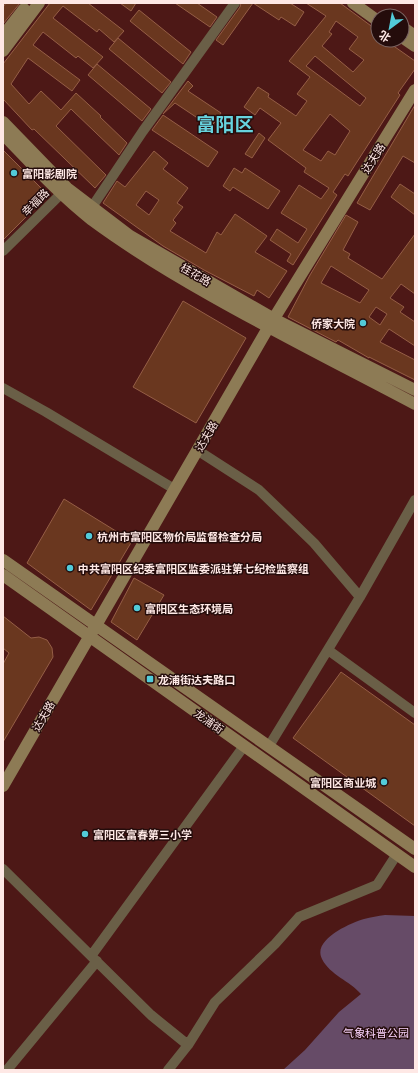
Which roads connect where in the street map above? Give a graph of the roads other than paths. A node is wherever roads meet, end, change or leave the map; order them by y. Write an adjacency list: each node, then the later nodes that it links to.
1 (29, 3): 6 (main road)
2 (39, 3): 7 (main road)
3 (235, 3): 13 (street)
4 (353, 3): 5 (main road)
5 (370, 15)
6 (3, 36)
7 (3, 51)
8 (415, 80): 15 (main road, 达夫路)
9 (415, 90): 15 (main road, 达夫路)
10 (3, 122): 12 (main road, 桂花路)
11 (3, 134): 12 (main road)
12 (64, 191): 13 (main road, 桂花路); 14 (street, 幸福路); 15 (main road)
13 (92, 208): 15 (main road, 桂花路)
14 (3, 250)
15 (268, 322): 17 (main road, 桂花路); 18 (main road); 19 (main road, 达夫路); 20 (main road, 达夫路)
16 (3, 388): 20 (street)
17 (415, 390)
18 (415, 404)
19 (197, 450): 24 (street); 25 (main road, 达夫路)
20 (171, 487): 25 (main road, 达夫路)
21 (415, 500): 24 (street)
22 (3, 560): 25 (main road, 龙浦街)
23 (3, 575): 26 (main road, 龙浦街)
24 (360, 597): 27 (street)
25 (94, 623): 26 (main road, 达夫路); 30 (main road, 龙浦街)
26 (87, 635): 29 (main road, 龙浦街); 31 (main road, 达夫路); 32 (main road, 达夫路)
27 (328, 650): 28 (street); 30 (street)
28 (415, 714)
29 (244, 746): 34 (main road, 龙浦街); 37 (street)
30 (269, 746): 33 (main road, 龙浦街)
31 (3, 776)
32 (3, 786)
33 (415, 849)
34 (397, 854): 35 (main road, 龙浦街); 38 (street)
35 (415, 867)
36 (3, 869): 37 (street)
37 (94, 958): 38 (street); 39 (street)
38 (188, 1045): 40 (street)
39 (7, 1070)
40 (168, 1070)

